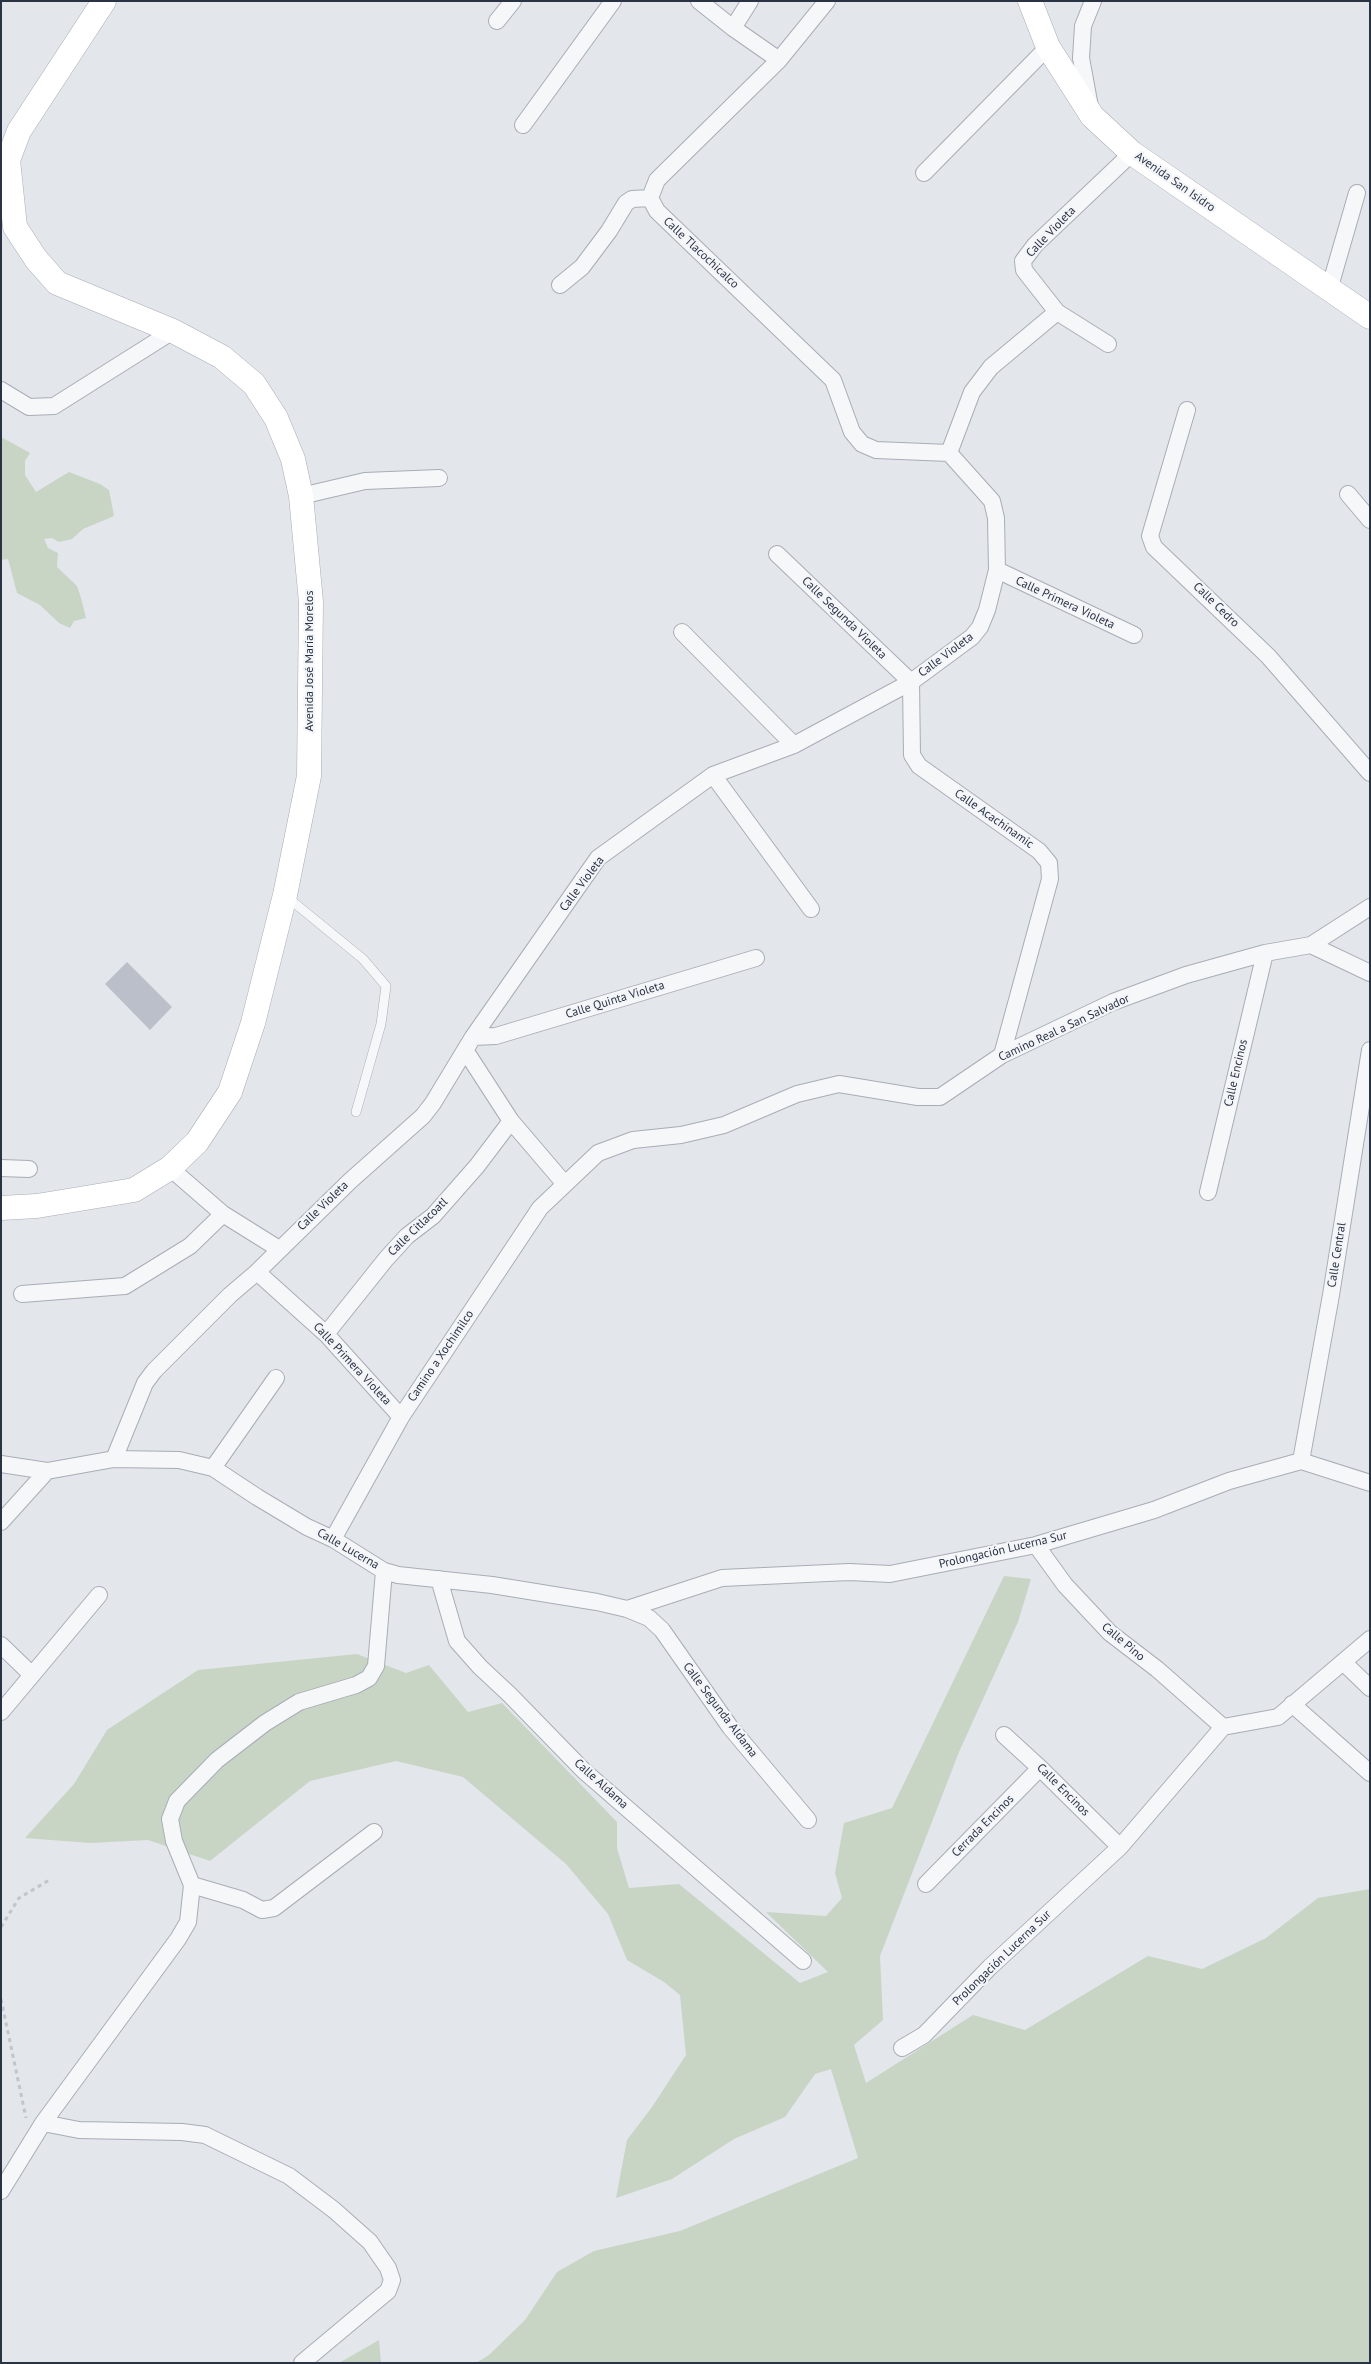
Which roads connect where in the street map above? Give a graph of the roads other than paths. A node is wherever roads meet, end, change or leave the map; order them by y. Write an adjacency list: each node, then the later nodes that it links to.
1 (104, 1): 23 (main road, Avenida José María Morelos)
2 (513, 1): 9 (street)
3 (612, 1): 14 (street)
4 (699, 1): 10 (street)
5 (750, 1): 10 (street)
6 (826, 1): 12 (street)
7 (1030, 1): 11 (main road, Avenida San Isidro)
8 (1093, 1): 13 (street)
9 (497, 21)
10 (733, 28): 12 (street)
11 (1048, 47): 13 (main road, Avenida San Isidro); 16 (street)
12 (780, 60): 18 (street)
13 (1092, 116): 15 (main road, Avenida San Isidro)
14 (523, 125)
15 (1132, 153): 20 (main road, Avenida San Isidro); 21 (street, Calle Violeta)
16 (924, 173)
17 (1356, 193): 20 (street)
18 (650, 198): 19 (street); 27 (street, Calle Tlacochicalco)
19 (560, 285)
20 (1329, 290): 22 (main road, Avenida San Isidro)
21 (1057, 312): 24 (street); 27 (street)
22 (1370, 318)
23 (173, 331): 25 (street); 30 (main road, Avenida José María Morelos)
24 (1108, 344)
25 (1, 390)
26 (1187, 410): 38 (street, Calle Cedro)
27 (948, 453): 33 (street, Calle Violeta)
28 (439, 478): 30 (street)
29 (1348, 494): 31 (street)
30 (301, 496): 40 (main road, Avenida José María Morelos)
31 (1370, 520)
32 (776, 554): 36 (street, Calle Segunda Violeta)
33 (996, 570): 35 (street, Calle Primera Violeta); 36 (street, Calle Violeta)
34 (682, 632): 37 (street)
35 (1134, 635)
36 (910, 682): 37 (street, Calle Violeta); 49 (street, Calle Acachinamic)
37 (794, 745): 39 (street, Calle Violeta)
38 (1370, 773)
39 (713, 775): 42 (street); 47 (street, Calle Violeta)
40 (285, 895): 50 (lane); 53 (main road, Avenida José María Morelos)
41 (1370, 907): 43 (street, Camino Real a San Salvador)
42 (810, 909)
43 (1311, 945): 44 (street, Camino Real a San Salvador); 46 (street)
44 (1265, 953): 49 (street, Camino Real a San Salvador); 56 (street, Calle Encinos)
45 (756, 958): 47 (street, Calle Quinta Violeta)
46 (1370, 973)
47 (469, 1044): 51 (street); 59 (street, Calle Violeta)
48 (1370, 1050): 66 (street, Calle Central)
49 (1002, 1055): 55 (street, Camino Real a San Salvador)
50 (356, 1112)
51 (511, 1121): 55 (street); 62 (street, Calle Citlacoatl)
52 (1, 1168): 54 (street)
53 (170, 1168): 57 (main road, Avenida José María Morelos); 58 (street)
54 (29, 1169)
55 (564, 1183): 64 (street, Camino a Xochimilco)
56 (1208, 1192)
57 (1, 1208)
58 (222, 1214): 59 (street); 61 (street)
59 (279, 1249): 60 (street, Calle Violeta)
60 (257, 1272): 62 (street, Calle Primera Violeta); 65 (street, Calle Violeta)
61 (22, 1294)
62 (326, 1334): 64 (street, Calle Primera Violeta)
63 (276, 1378): 68 (street)
64 (401, 1417): 72 (street, Camino a Xochimilco)
65 (114, 1459): 68 (street, Calle Lucerna); 69 (street, Calle Lucerna)
66 (1301, 1460): 70 (street); 73 (street, Prolongación Lucerna Sur)
67 (1, 1464): 69 (street, Calle Lucerna)
68 (213, 1468): 72 (street, Calle Lucerna)
69 (46, 1471): 71 (street)
70 (1370, 1483)
71 (1, 1522)
72 (333, 1539): 74 (street, Calle Lucerna)
73 (1036, 1545): 77 (street, Prolongación Lucerna Sur); 85 (street, Calle Pino)
74 (384, 1571): 75 (street, Calle Lucerna); 93 (street)
75 (439, 1579): 77 (street, Calle Lucerna); 94 (street, Calle Aldama)
76 (99, 1595): 81 (street)
77 (627, 1609): 89 (street, Calle Segunda Aldama)
78 (1370, 1640): 80 (street)
79 (1, 1645): 81 (street)
80 (1344, 1662): 82 (street); 83 (street)
81 (32, 1675): 84 (street)
82 (1370, 1688)
83 (1292, 1704): 85 (street); 88 (street)
84 (1, 1712)
85 (1224, 1727): 91 (street, Prolongación Lucerna Sur)
86 (1004, 1735): 87 (street, Calle Encinos)
87 (1040, 1768): 91 (street, Calle Encinos); 92 (street, Cerrada Encinos)
88 (1370, 1773)
89 (808, 1820)
90 (374, 1832): 93 (street)
91 (1120, 1847): 95 (street, Prolongación Lucerna Sur)
92 (926, 1884)
93 (192, 1885): 96 (street)
94 (803, 1960)
95 (902, 2048)
96 (43, 2123): 97 (street); 98 (street)
97 (1, 2191)
98 (302, 2363)

